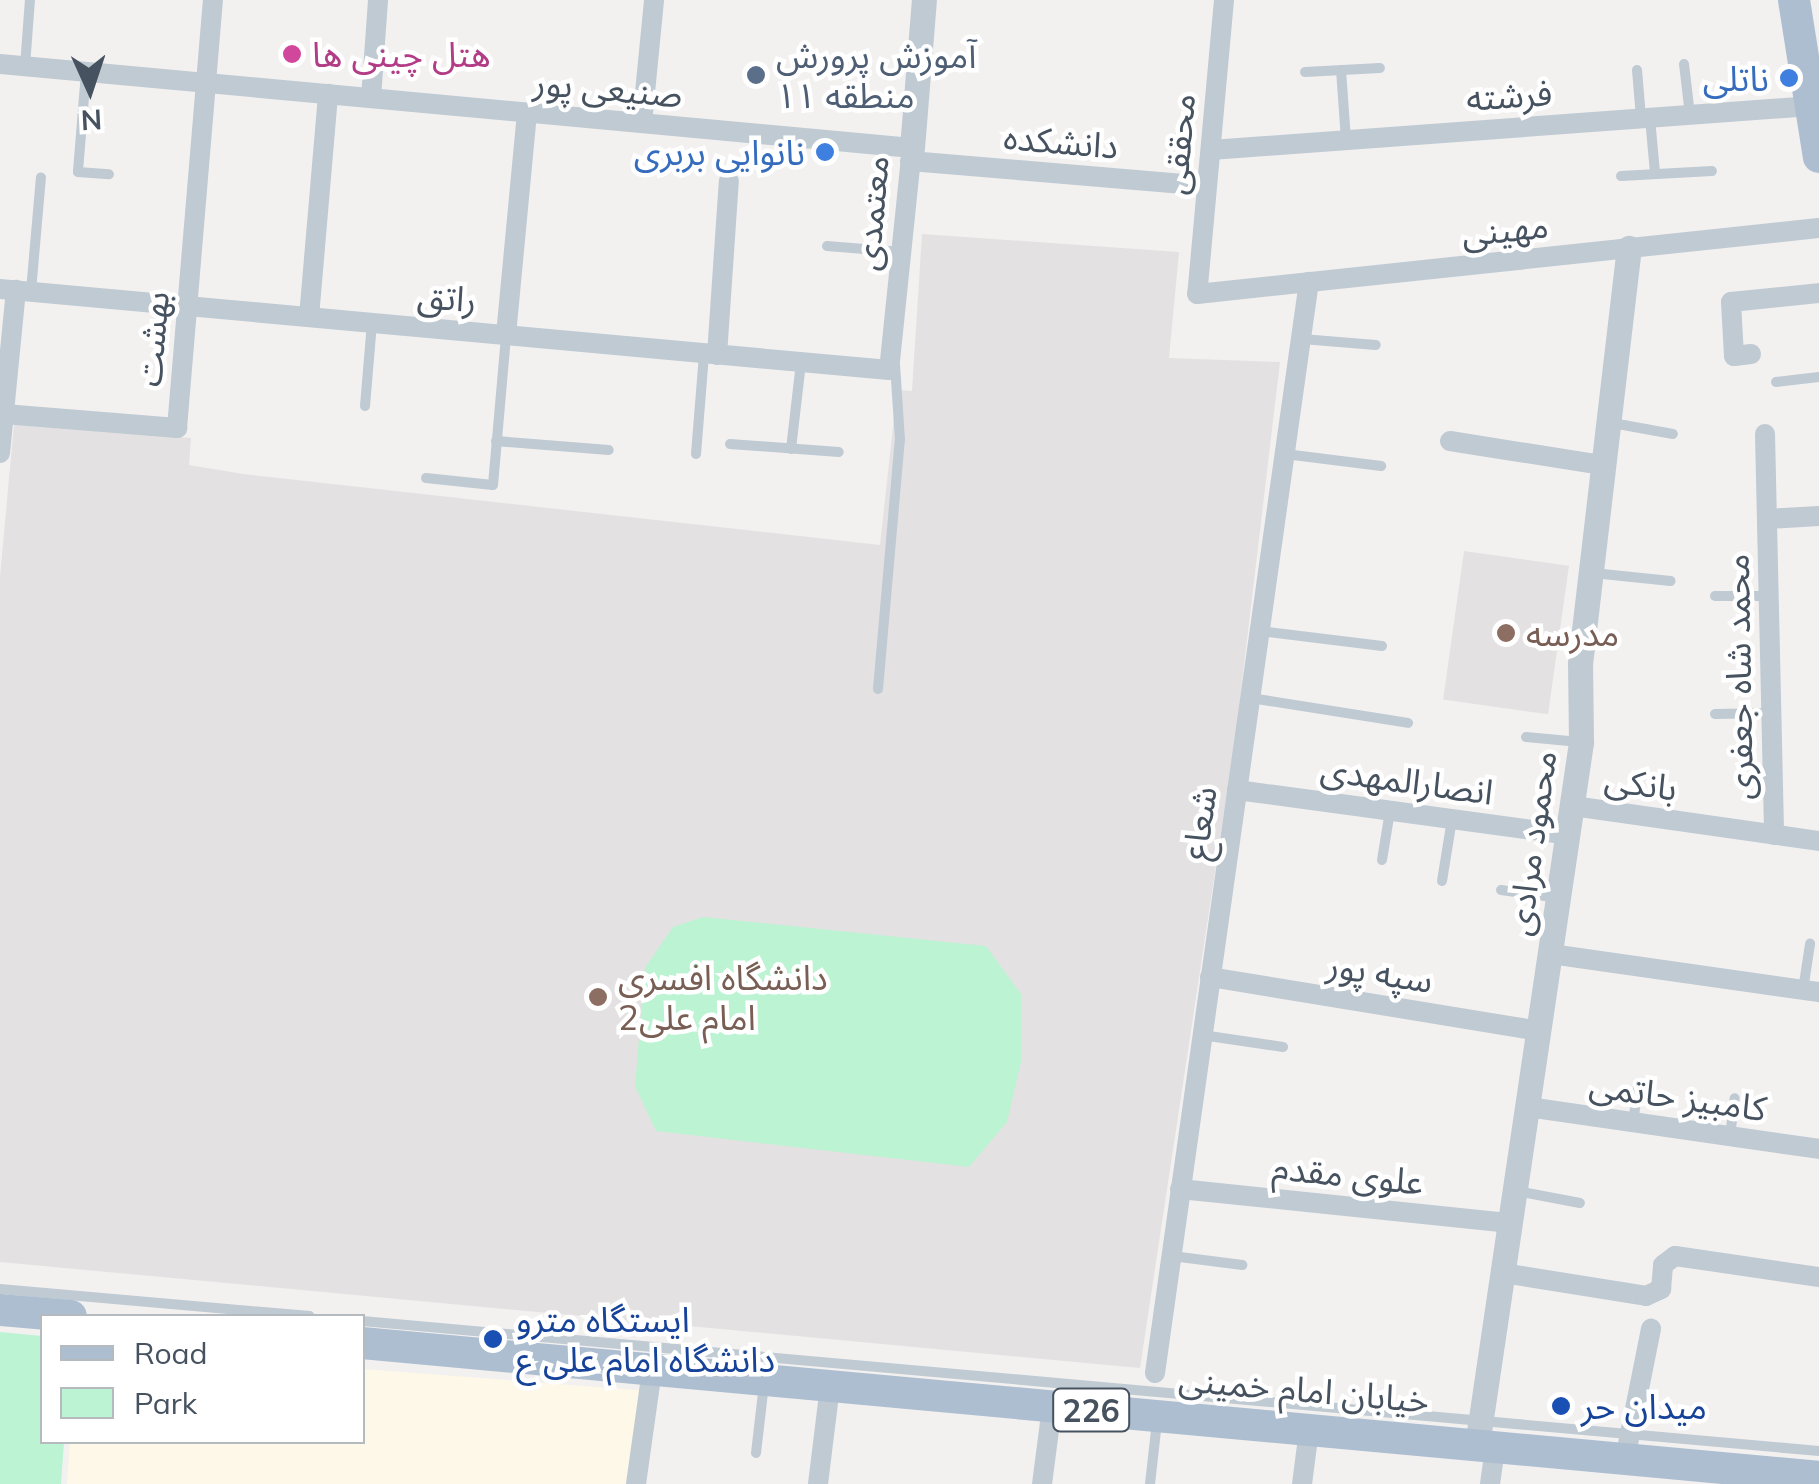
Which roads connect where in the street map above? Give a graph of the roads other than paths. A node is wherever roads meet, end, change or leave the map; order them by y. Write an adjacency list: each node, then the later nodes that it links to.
1 (30, 0): 12 (lane)
2 (213, 0): 18 (street, بهشت)
3 (378, 0): 20 (street)
4 (654, 0): 25 (street)
5 (924, 0): 28 (street, معتمدی)
6 (1224, 0): 27 (street, محققی)
7 (1794, 0): 21 (main road)
8 (1816, 0): 9 (main road)
9 (1819, 22)
10 (0, 64): 12 (street, صنیعی پور)
11 (1684, 64): 23 (lane)
12 (25, 66): 16 (street, صنیعی پور)
13 (1380, 68): 14 (lane)
14 (1342, 70): 17 (lane); 26 (lane)
15 (1637, 70): 24 (lane)
16 (86, 72): 18 (street, صنیعی پور); 32 (lane)
17 (1305, 72)
18 (206, 83): 19 (street, صنیعی پور); 45 (street, بهشت)
19 (328, 94): 20 (street, صنیعی پور); 46 (street)
20 (371, 98): 22 (street, صنیعی پور)
21 (1811, 106): 23 (street, فرشته); 29 (main road)
22 (527, 113): 25 (street, صنیعی پور); 48 (street)
23 (1690, 114): 24 (street, فرشته)
24 (1646, 118): 26 (street, فرشته); 31 (lane)
25 (642, 124): 28 (street, صنیعی پور)
26 (1346, 140): 27 (street, فرشته)
27 (1210, 150): 36 (street, محققی)
28 (911, 155): 36 (street, دانشکده); 40 (street, معتمدی)
29 (1819, 157)
30 (1712, 171): 31 (lane)
31 (1655, 173): 33 (lane)
32 (109, 174)
33 (1621, 176)
34 (41, 177): 42 (lane)
35 (729, 181): 51 (street)
36 (1207, 186): 44 (street, محققی)
37 (1819, 228): 39 (street, مهینی)
38 (827, 246): 40 (lane)
39 (1629, 248): 41 (street, مهینی); 59 (street, محمود مرادی)
40 (902, 252): 54 (street, معتمدی)
41 (1309, 282): 44 (street, مهینی); 49 (street, شعاع)
42 (16, 290): 45 (street, راتق); 58 (street)
43 (1819, 293): 52 (street)
44 (1197, 294)
45 (188, 306): 46 (street, راتق); 58 (street, بهشت)
46 (309, 317): 47 (street, راتق)
47 (372, 323): 48 (street, راتق); 57 (lane)
48 (506, 335): 51 (street, راتق); 62 (lane)
49 (1301, 339): 50 (lane); 70 (street, شعاع)
50 (1376, 345)
51 (711, 354): 53 (street, راتق); 69 (lane)
52 (1751, 354)
53 (801, 362): 54 (street, راتق); 65 (lane)
54 (892, 365): 82 (lane)
55 (1819, 377): 56 (lane)
56 (1776, 382)
57 (365, 406)
58 (2, 414): 68 (street)
59 (1606, 422): 60 (lane); 71 (street, محمود مرادی)
60 (1673, 434)
61 (1766, 434): 75 (street, محمد شاه جعفری)
62 (496, 441): 66 (lane); 73 (lane)
63 (1450, 441): 71 (street)
64 (730, 444): 65 (lane)
65 (791, 449): 67 (lane)
66 (608, 450)
67 (838, 452)
68 (0, 453)
69 (696, 454)
70 (1285, 454): 72 (lane); 80 (street, شعاع)
71 (1601, 465): 76 (street, محمود مرادی)
72 (1381, 466)
73 (426, 478)
74 (1819, 516): 75 (street, محمد شاه جعفری)
75 (1767, 518): 79 (street, محمد شاه جعفری)
76 (1590, 572): 77 (lane); 88 (street, محمود مرادی)
77 (1672, 581)
78 (1715, 596): 79 (lane)
79 (1769, 596): 84 (street, محمد شاه جعفری)
80 (1260, 631): 81 (lane); 83 (street, شعاع)
81 (1382, 646)
82 (878, 689)
83 (1250, 698): 86 (lane); 89 (street, شعاع)
84 (1772, 713): 85 (lane); 94 (street, محمد شاه جعفری)
85 (1715, 714)
86 (1408, 722)
87 (1526, 737): 88 (lane)
88 (1581, 742): 90 (street, محمود مرادی)
89 (1237, 790): 91 (street, انصارالمهدی); 102 (street, شعاع)
90 (1572, 806): 93 (street, محمود مرادی); 94 (street, بانکی)
91 (1390, 811): 92 (street, انصارالمهدی); 96 (lane)
92 (1452, 819): 93 (street, انصارالمهدی); 97 (lane)
93 (1569, 835): 99 (street, محمود مرادی)
94 (1774, 835): 95 (street, بانکی)
95 (1819, 841)
96 (1382, 860)
97 (1442, 881)
98 (1501, 890): 99 (lane)
99 (1559, 898): 101 (street, محمود مرادی)
100 (1810, 944): 103 (lane)
101 (1551, 954): 103 (street); 104 (street, محمود مرادی)
102 (1210, 977): 104 (street, سپه پور); 105 (street, شعاع)
103 (1811, 991)
104 (1539, 1031): 109 (street, محمود مرادی)
105 (1202, 1035): 106 (lane); 113 (street, شعاع)
106 (1283, 1047)
107 (1638, 1082): 110 (lane)
108 (1735, 1098): 111 (lane)
109 (1528, 1107): 110 (street, کامبیز حاتمی); 114 (street, محمود مرادی)
110 (1633, 1122): 111 (street, کامبیز حاتمی)
111 (1730, 1136): 112 (street, کامبیز حاتمی)
112 (1819, 1149)
113 (1180, 1189): 116 (street, علوی مقدم); 117 (street, شعاع)
114 (1515, 1191): 115 (lane); 116 (street, محمود مرادی)
115 (1580, 1203)
116 (1510, 1223): 119 (street, محمود مرادی)
117 (1171, 1256): 118 (lane); 129 (street, شعاع)
118 (1242, 1265)
119 (1503, 1273): 120 (street); 135 (street, محمود مرادی)
120 (1819, 1277)
121 (0, 1289): 124 (lane)
122 (0, 1310): 123 (main road)
123 (47, 1314)
124 (287, 1314)
125 (365, 1321): 135 (lane)
126 (1651, 1329): 136 (street)
127 (365, 1343): 128 (main road, خیابان امام خمینی / 226)
128 (652, 1370): 130 (main road, خیابان امام خمینی / 226); 140 (street)
129 (1155, 1373)
130 (764, 1380): 131 (main road, خیابان امام خمینی / 226); 138 (lane)
131 (830, 1386): 132 (main road, خیابان امام خمینی / 226); 141 (street)
132 (1052, 1406): 133 (main road, خیابان امام خمینی / 226); 142 (street)
133 (1158, 1416): 134 (main road, خیابان امام خمینی / 226); 143 (lane)
134 (1309, 1430): 135 (main road, خیابان امام خمینی / 226); 144 (street)
135 (1484, 1438): 136 (main road, خیابان امام خمینی / 226); 145 (street)
136 (1628, 1447): 137 (lane); 139 (main road, خیابان امام خمینی / 226)
137 (1819, 1451)
138 (756, 1453)
139 (1819, 1477)
140 (636, 1484)
141 (818, 1484)
142 (1042, 1484)
143 (1150, 1484)
144 (1302, 1484)
145 (1490, 1484)

